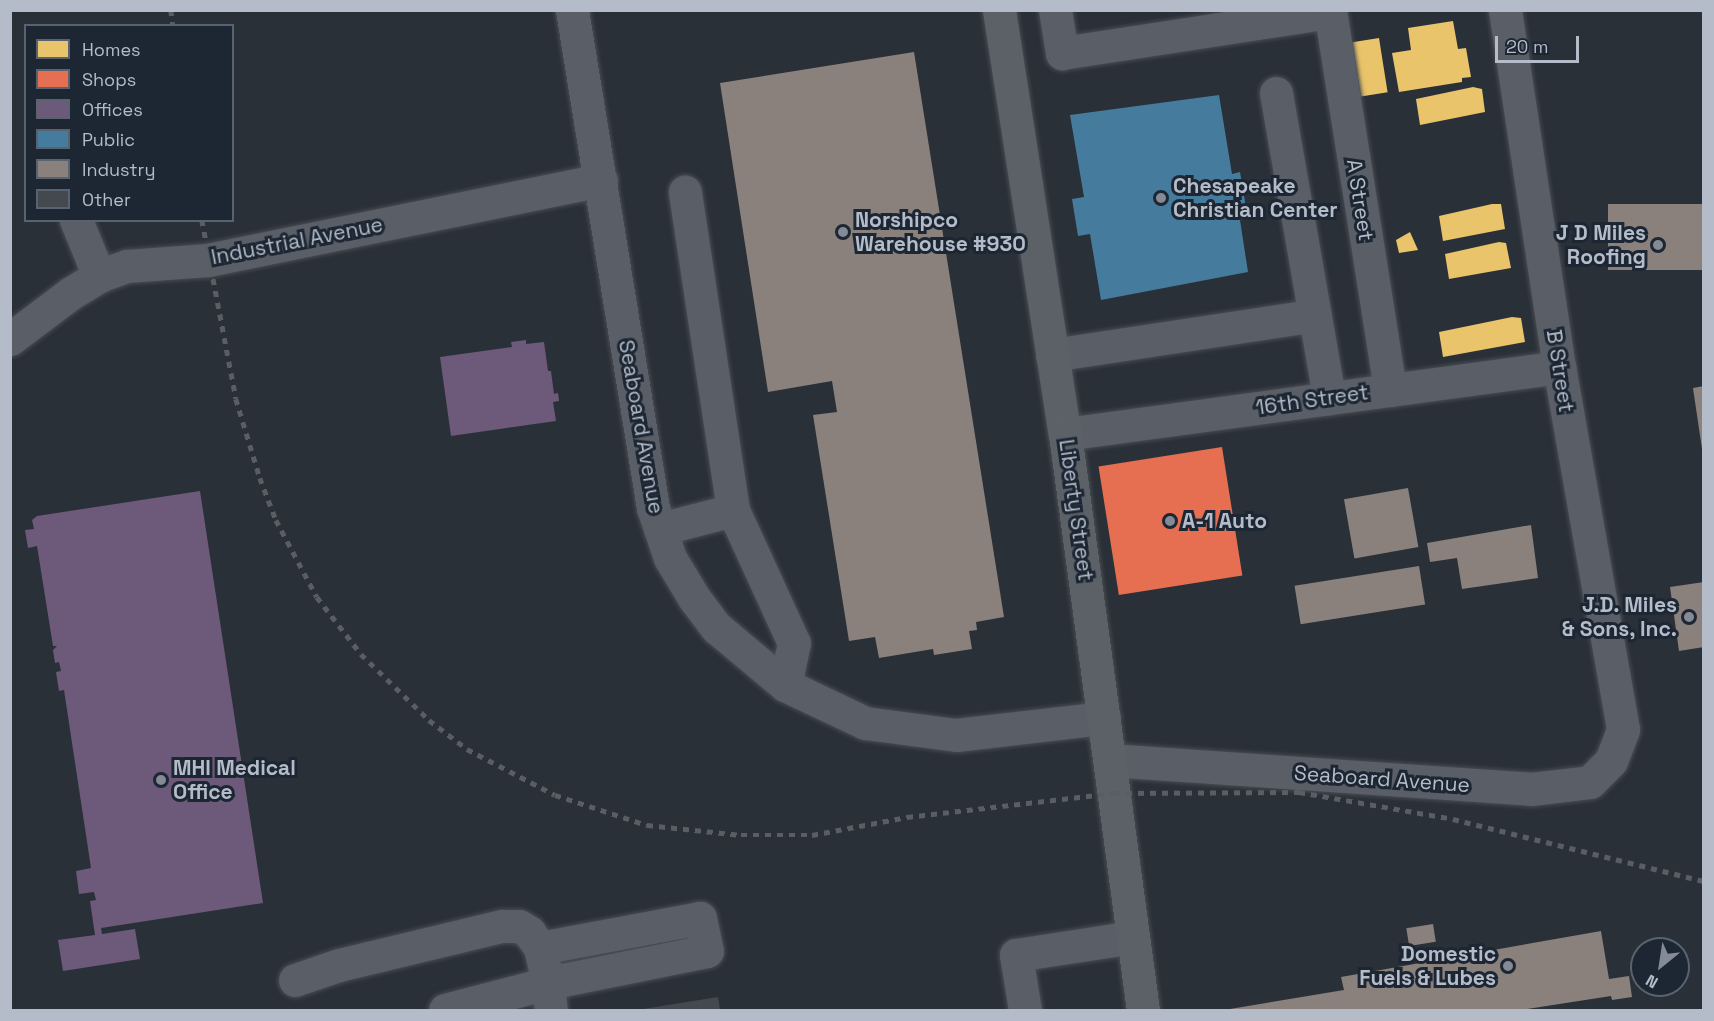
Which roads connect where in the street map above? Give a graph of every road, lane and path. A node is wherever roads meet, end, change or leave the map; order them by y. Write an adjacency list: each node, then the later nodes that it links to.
1 (572, 10): 8 (street, Seaboard Avenue)
2 (999, 10): 14 (main road, Liberty Street)
3 (1055, 10): 6 (street)
4 (1505, 10): 15 (street, B Street)
5 (1330, 11): 6 (street); 16 (street, A Street)
6 (1193, 21)
7 (1276, 93): 12 (street)
8 (601, 180): 11 (street, Industrial Avenue); 20 (street, Seaboard Avenue)
9 (685, 192): 19 (street)
10 (77, 222): 11 (street)
11 (99, 276): 13 (street, Industrial Avenue)
12 (1314, 315): 14 (street); 17 (street)
13 (10, 339)
14 (1053, 355): 18 (main road, Liberty Street)
15 (1559, 367): 16 (street, 16th Street); 23 (street, B Street)
16 (1390, 390): 17 (street, 16th Street)
17 (1329, 398): 18 (street, 16th Street)
18 (1065, 434): 22 (main road, Liberty Street)
19 (733, 510): 20 (street); 21 (street)
20 (660, 529): 21 (street, Seaboard Avenue)
21 (784, 685): 22 (street, Seaboard Avenue)
22 (1104, 718): 24 (main road, Liberty Street)
23 (1623, 729): 24 (street, Seaboard Avenue)
24 (1109, 760): 25 (main road, Liberty Street)
25 (1133, 936): 30 (street); 31 (main road, Liberty Street)
26 (540, 948): 27 (street); 28 (street); 28 (street)
27 (295, 980)
28 (549, 997): 29 (street)
29 (445, 1011)
30 (1025, 1011)
31 (1143, 1011)

